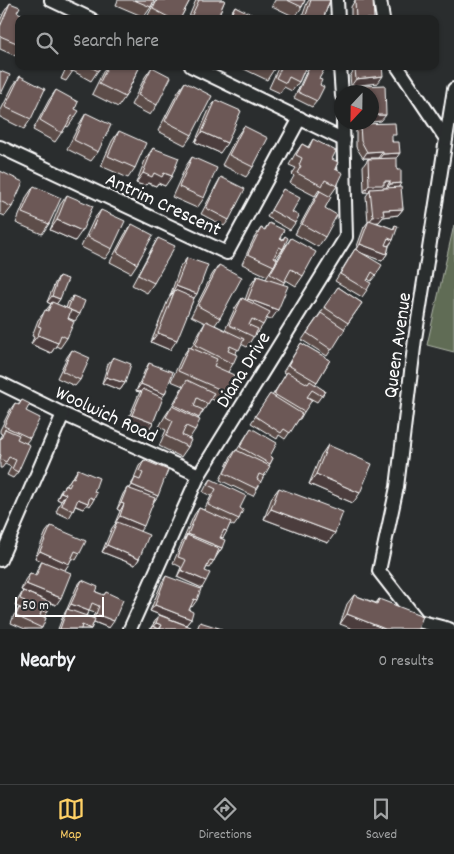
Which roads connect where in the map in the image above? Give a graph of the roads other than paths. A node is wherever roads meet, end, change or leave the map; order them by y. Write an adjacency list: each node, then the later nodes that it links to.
1 (52, 0): 4 (street)
2 (337, 0): 5 (street)
3 (380, 0): 6 (street)
4 (83, 15)
5 (338, 15)
6 (382, 15)
7 (199, 70): 12 (street)
8 (340, 70): 10 (street)
9 (399, 70): 14 (street)
10 (341, 85)
11 (454, 89): 14 (street)
12 (300, 118): 15 (street); 16 (street, Antrim Crescent)
13 (343, 130): 15 (street, Diana Drive)
14 (446, 139): 21 (street, Queen Avenue)
15 (344, 140): 19 (street, Diana Drive)
16 (0, 148)
17 (0, 383): 18 (street, Woolwich Road)
18 (63, 414): 19 (street, Woolwich Road); 20 (street)
19 (198, 475): 22 (street, Diana Drive)
20 (0, 560)
21 (417, 625): 23 (street)
22 (130, 629)
23 (449, 629)

